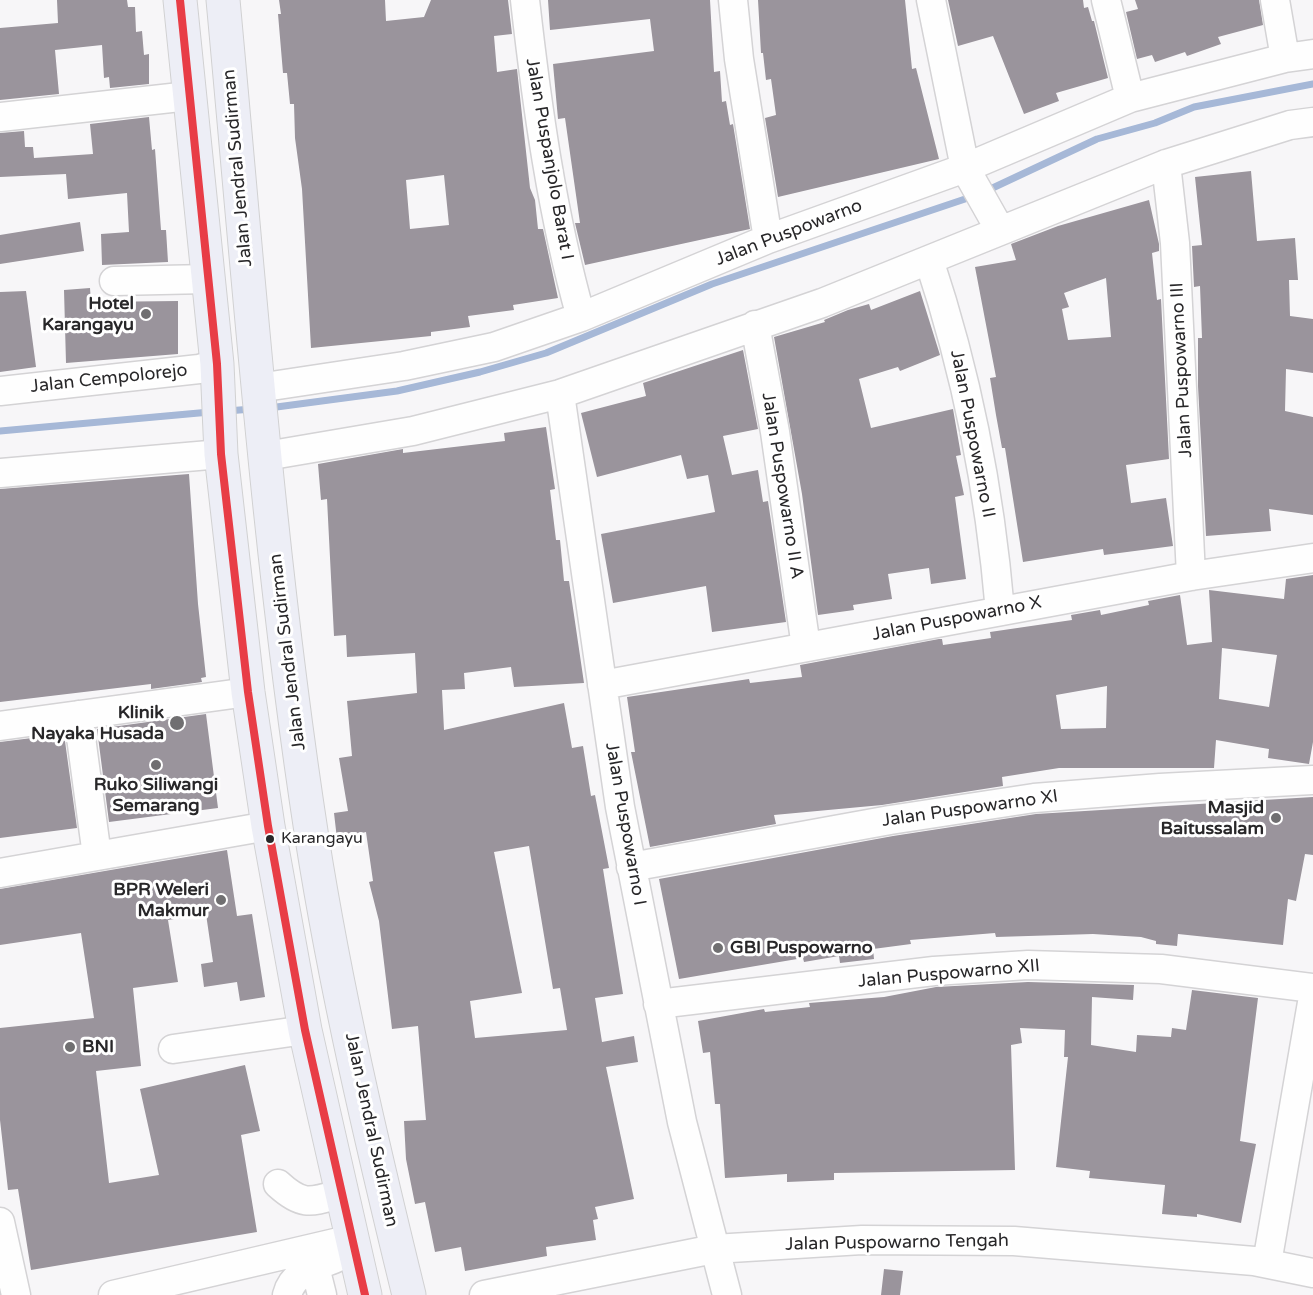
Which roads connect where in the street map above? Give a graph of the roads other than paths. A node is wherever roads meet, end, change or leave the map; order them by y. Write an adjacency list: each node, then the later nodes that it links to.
1 (180, 0): 9 (highway)
2 (223, 0): 23 (highway, Jalan Jendral Sudirman)
3 (525, 0): 19 (street, Jalan Puspanjolo Barat I)
4 (733, 0): 15 (street)
5 (931, 0): 14 (street)
6 (1106, 0): 10 (street)
7 (1275, 0): 8 (street)
8 (1299, 56): 10 (street, Jalan Puspowarno)
9 (189, 96): 11 (street); 17 (highway)
10 (1130, 98): 14 (street, Jalan Puspowarno)
11 (0, 117)
12 (1313, 122): 13 (street, Jalan Puspowarno)
13 (1166, 164): 14 (street, Jalan Puspowarno); 29 (street, Jalan Puspowarno III)
14 (982, 198): 15 (street, Jalan Puspowarno); 16 (street, Jalan Puspowarno)
15 (768, 239): 19 (street, Jalan Puspowarno)
16 (929, 261): 20 (street, Jalan Puspowarno); 30 (street, Jalan Puspowarno II)
17 (208, 279): 18 (street); 21 (highway)
18 (114, 281)
19 (581, 317): 23 (street, Jalan Puspowarno)
20 (755, 325): 24 (street, Jalan Puspowarno); 31 (street, Jalan Puspowarno II A)
21 (217, 370): 22 (street, Jalan Cempolorejo); 25 (highway)
22 (0, 391)
23 (259, 392): 26 (highway, Jalan Jendral Sudirman)
24 (560, 394): 26 (street, Jalan Puspowarno); 32 (street, Jalan Puspowarno I)
25 (220, 445): 27 (street); 33 (highway)
26 (265, 451): 59 (highway, Jalan Jendral Sudirman)
27 (0, 473)
28 (1313, 558): 29 (street, Jalan Puspowarno X)
29 (1191, 576): 30 (street, Jalan Puspowarno X)
30 (1000, 611): 31 (street, Jalan Puspowarno X)
31 (806, 647): 32 (street, Jalan Puspowarno X)
32 (602, 685): 39 (street, Jalan Puspowarno I)
33 (248, 692): 34 (street); 37 (highway)
34 (78, 715): 35 (street); 38 (street)
35 (0, 726)
36 (1313, 780): 39 (street, Jalan Puspowarno XI)
37 (268, 826): 38 (street); 44 (highway)
38 (97, 856): 40 (street)
39 (631, 867): 43 (street, Jalan Puspowarno I)
40 (0, 873)
41 (1313, 988): 43 (street, Jalan Puspowarno XII)
42 (1313, 997): 51 (street)
43 (658, 1004): 50 (street, Jalan Puspowarno I)
44 (304, 1030): 45 (street); 47 (highway)
45 (173, 1049)
46 (278, 1184): 47 (street)
47 (342, 1193): 49 (highway)
48 (0, 1222): 54 (street)
49 (353, 1245): 52 (street); 55 (street); 58 (highway)
50 (714, 1249): 51 (street, Jalan Puspowarno Tengah); 60 (street, Jalan Puspowarno Tengah); 61 (street, Jalan Puspowarno I)
51 (1267, 1263): 53 (street, Jalan Puspowarno Tengah)
52 (315, 1267): 56 (street); 57 (street)
53 (1313, 1273)
54 (16, 1295)
55 (113, 1295)
56 (287, 1295)
57 (322, 1295)
58 (365, 1295)
59 (409, 1295)
60 (484, 1295)
61 (727, 1295)

